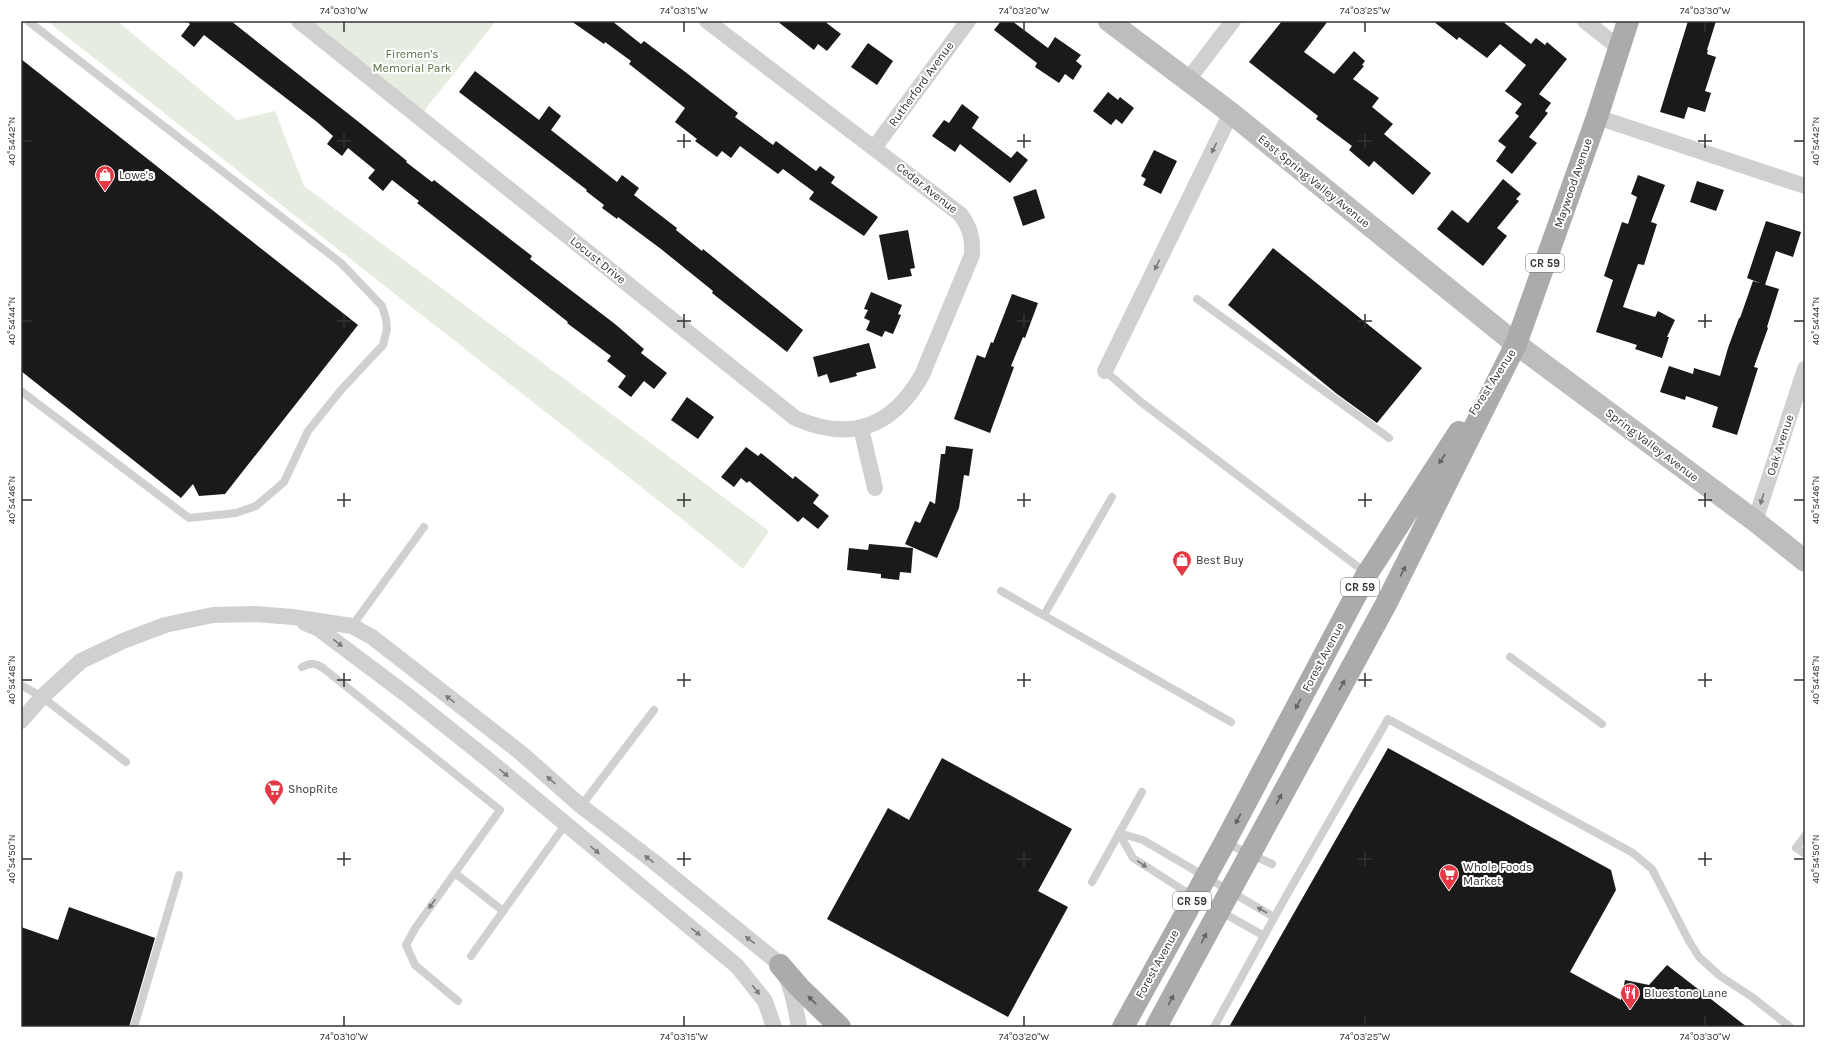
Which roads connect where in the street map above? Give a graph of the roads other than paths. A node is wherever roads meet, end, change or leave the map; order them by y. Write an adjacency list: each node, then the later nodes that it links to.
1 (28, 21): 19 (lane)
2 (299, 21): 20 (street, Locust Drive)
3 (707, 21): 13 (street, Cedar Avenue)
4 (968, 21): 13 (street, Rutherford Avenue)
5 (1109, 21): 10 (street, East Spring Valley Avenue)
6 (1233, 21): 10 (street)
7 (1585, 21): 9 (street)
8 (1628, 21): 9 (main road, Maywood Avenue / CR 59)
9 (1619, 48): 12 (main road, Maywood Avenue / CR 59)
10 (1187, 80): 11 (street, East Spring Valley Avenue)
11 (1231, 113): 16 (street, East Spring Valley Avenue); 18 (street, one-way to 18)
12 (1597, 117): 14 (street); 16 (main road, Maywood Avenue / CR 59)
13 (874, 148): 20 (street, Cedar Avenue)
14 (1805, 186)
15 (1197, 300): 21 (lane)
16 (1516, 344): 24 (street, Spring Valley Avenue); 27 (main road, Forest Avenue / CR 59, one-way to 27); 48 (main road, Forest Avenue / CR 59, one-way to 16)
17 (1805, 369): 24 (street, Oak Avenue, one-way to 24)
18 (1105, 372): 27 (lane)
19 (21, 391)
20 (861, 428): 22 (street)
21 (1389, 438)
22 (875, 488)
23 (1112, 497): 29 (lane)
24 (1755, 521): 26 (street, Spring Valley Avenue)
25 (424, 528): 31 (lane)
26 (1805, 561)
27 (1367, 574): 46 (main road, Forest Avenue / CR 59, one-way to 46)
28 (1001, 591): 29 (lane)
29 (1044, 615): 38 (lane)
30 (293, 617): 31 (street); 35 (street); 43 (street, one-way to 43)
31 (352, 626): 42 (street, one-way to 31)
32 (1510, 657): 39 (lane)
33 (302, 667): 50 (lane)
34 (21, 685): 35 (lane)
35 (42, 697): 37 (street); 40 (lane)
36 (654, 710): 42 (lane)
37 (21, 721)
38 (1232, 722)
39 (1602, 724)
40 (126, 762)
41 (1142, 792): 44 (lane)
42 (580, 806): 57 (street, one-way to 42)
43 (565, 825): 53 (lane); 60 (street, one-way to 60)
44 (1119, 833): 52 (lane); 54 (lane, one-way to 44); 55 (lane, one-way to 55)
45 (1805, 836): 47 (lane)
46 (1225, 842): 48 (lane); 63 (main road, Forest Avenue / CR 59)
47 (1805, 854)
48 (1249, 855): 49 (lane); 64 (main road, Forest Avenue / CR 59, one-way to 48)
49 (1272, 864)
50 (455, 873): 53 (lane); 58 (lane, one-way to 58)
51 (179, 875): 59 (lane)
52 (1092, 882)
53 (503, 912): 56 (lane)
54 (1274, 917): 55 (lane); 66 (lane)
55 (1264, 936): 65 (lane)
56 (471, 956)
57 (780, 965): 61 (street); 62 (main road, one-way to 57)
58 (458, 1001)
59 (134, 1027)
60 (774, 1027)
61 (799, 1027)
62 (840, 1027)
63 (1123, 1027)
64 (1156, 1027)
65 (1214, 1027)
66 (1790, 1027)

